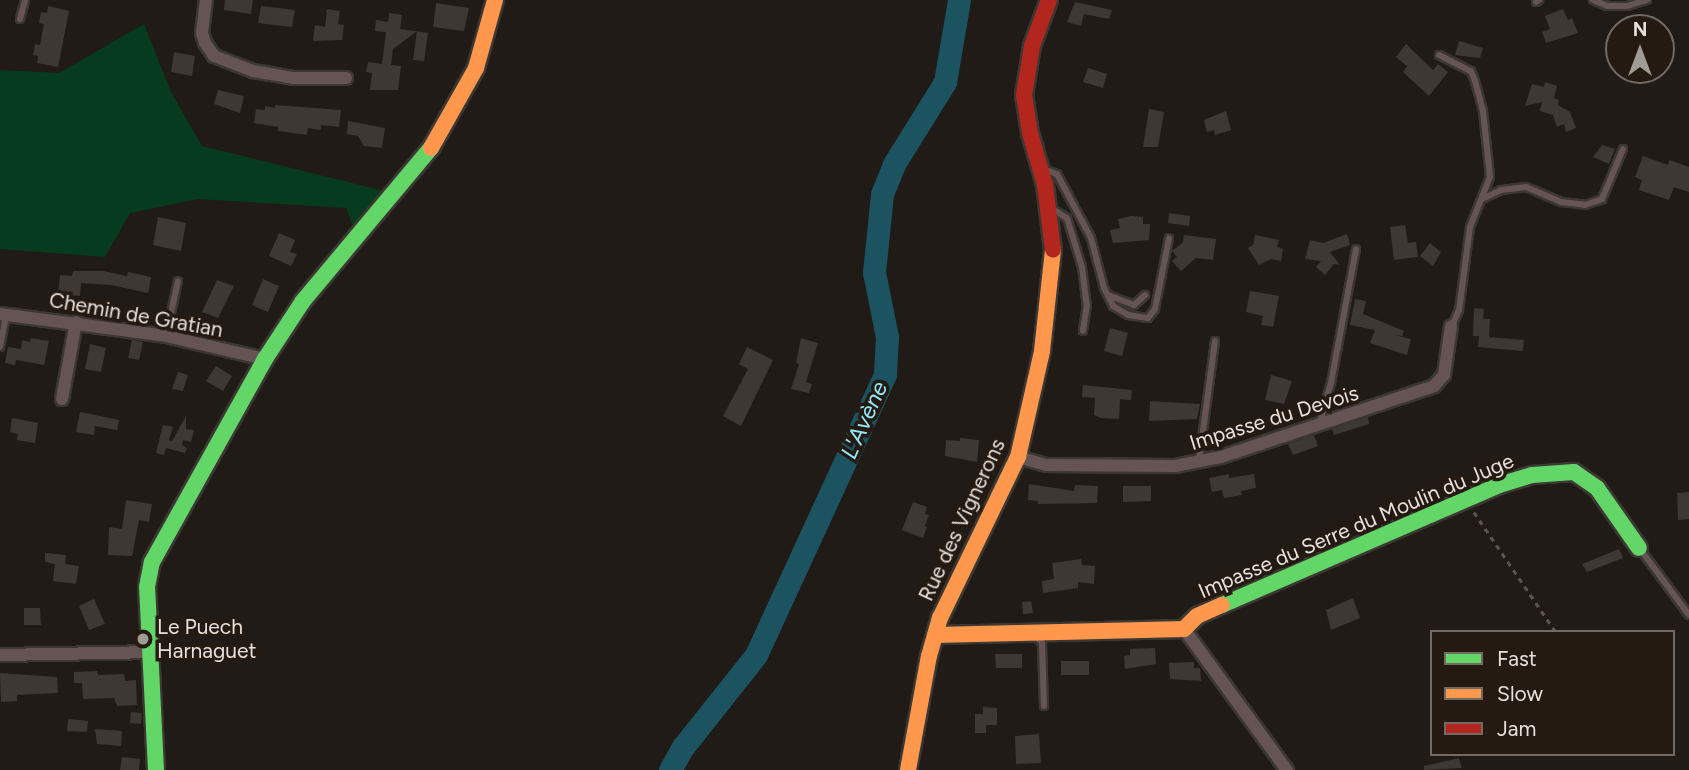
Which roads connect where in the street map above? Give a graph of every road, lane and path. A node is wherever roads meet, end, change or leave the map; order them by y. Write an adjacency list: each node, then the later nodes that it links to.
1 (25, 0): 7 (lane)
2 (206, 0): 9 (street)
3 (495, 0): 26 (street)
4 (1049, 0): 11 (street, Rue des Vignerons)
5 (1593, 0): 6 (lane)
6 (1647, 0)
7 (20, 19)
8 (1439, 55): 12 (lane)
9 (346, 78)
10 (1623, 149): 12 (lane)
11 (1041, 169): 13 (street, Rue des Vignerons); 17 (lane)
12 (1482, 199): 21 (lane)
13 (1050, 207): 22 (lane); 29 (street, Rue des Vignerons)
14 (1169, 238): 17 (lane)
15 (1356, 249): 28 (lane)
16 (178, 281): 23 (lane)
17 (1108, 295): 18 (lane)
18 (1145, 295)
19 (3, 314): 20 (street, Chemin de Gratian); 25 (lane)
20 (76, 322): 23 (street, Chemin de Gratian); 27 (street)
21 (1451, 326): 28 (street, Impasse du Devois)
22 (1083, 331)
23 (166, 336): 26 (street, Chemin de Gratian)
24 (1215, 341): 30 (lane)
25 (0, 347)
26 (265, 359): 38 (street)
27 (62, 399)
28 (1318, 427): 30 (street, Impasse du Devois)
29 (1018, 457): 30 (street, Impasse du Devois); 37 (street, Rue des Vignerons)
30 (1198, 463)
31 (1460, 502): 32 (street, Impasse du Serre du Moulin du Juge); 34 (street, Impasse du Serre du Moulin du Juge); 35 (path)
32 (1639, 548): 33 (lane)
33 (1689, 615)
34 (1184, 629): 36 (street); 43 (street)
35 (1555, 630)
36 (1034, 633): 37 (street); 40 (lane)
37 (935, 635): 42 (street, Rue des Vignerons)
38 (152, 652): 39 (street); 41 (street)
39 (0, 655)
40 (1044, 706)
41 (156, 770)
42 (908, 770)
43 (1287, 770)

